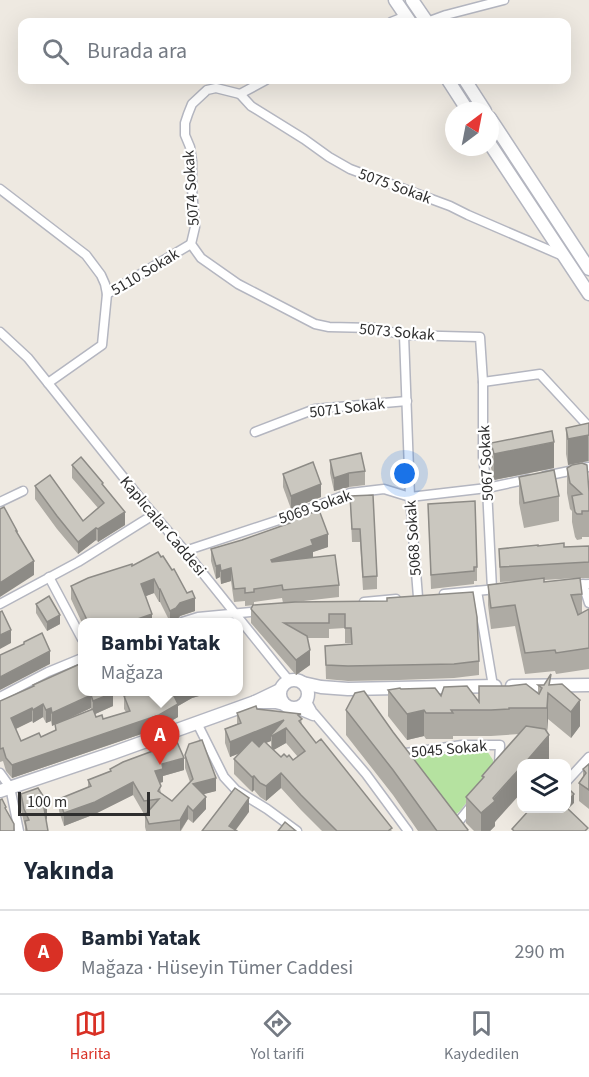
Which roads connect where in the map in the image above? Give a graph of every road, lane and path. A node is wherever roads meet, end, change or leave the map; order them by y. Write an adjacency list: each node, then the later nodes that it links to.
1 (395, 0): 4 (main road)
2 (412, 0): 5 (main road)
3 (504, 0): 6 (street)
4 (407, 18)
5 (424, 18)
6 (438, 18)
7 (259, 84): 10 (street)
8 (451, 84): 11 (main road)
9 (468, 84): 12 (main road)
10 (240, 94): 16 (street, 5074 Sokak); 17 (street, 5075 Sokak)
11 (462, 102)
12 (479, 102)
13 (499, 132): 18 (main road)
14 (498, 156): 17 (main road)
15 (0, 189): 19 (street)
16 (191, 244): 19 (street, 5110 Sokak); 21 (street, 5074 Sokak)
17 (564, 256): 20 (main road)
18 (589, 269)
19 (106, 294): 26 (street, 5110 Sokak)
20 (589, 294)
21 (315, 324): 23 (street, 5073 Sokak)
22 (0, 332): 26 (street, Kaplıcalar Caddesi)
23 (404, 335): 24 (street, 5073 Sokak); 27 (street, 5068 Sokak)
24 (480, 337): 25 (street, 5067 Sokak)
25 (483, 382): 28 (street); 31 (street, 5067 Sokak)
26 (48, 383): 35 (street, Kaplıcalar Caddesi)
27 (407, 401): 29 (street, 5071 Sokak); 33 (street, 5068 Sokak)
28 (589, 427)
29 (255, 432)
30 (589, 467): 31 (street, 5069 Sokak)
31 (487, 488): 33 (street, 5069 Sokak); 41 (street, 5067 Sokak)
32 (23, 491): 34 (street)
33 (410, 496): 36 (street, 5069 Sokak); 43 (street, 5068 Sokak)
34 (0, 502)
35 (153, 515): 36 (street, Kaplıcalar Caddesi); 37 (street)
36 (185, 551): 48 (street, Kaplıcalar Caddesi)
37 (49, 577): 46 (street); 52 (street)
38 (586, 584): 39 (street); 45 (street)
39 (559, 585)
40 (503, 588): 41 (street)
41 (492, 589): 42 (street)
42 (477, 591): 43 (street); 57 (street)
43 (418, 597): 44 (street)
44 (360, 602)
45 (589, 603)
46 (0, 604)
47 (269, 610): 48 (street)
48 (235, 613): 49 (street); 50 (street, Kaplıcalar Caddesi)
49 (195, 618)
50 (239, 618)
51 (243, 623): 54 (street, Kaplıcalar Caddesi)
52 (78, 631)
53 (78, 660): 60 (street)
54 (278, 668): 55 (street, Kaplıcalar Caddesi); 58 (street)
55 (297, 681): 58 (main road); 59 (main road); 61 (main road)
56 (589, 685): 57 (main road)
57 (493, 686): 59 (main road)
58 (280, 688): 62 (main road); 63 (main road)
59 (348, 689): 61 (main road)
60 (0, 697)
61 (306, 700): 63 (main road); 64 (street)
62 (255, 702): 63 (main road); 65 (main road)
63 (289, 706): 64 (street)
64 (318, 718): 79 (street)
65 (197, 723): 71 (main road); 72 (street)
66 (589, 757): 70 (street)
67 (406, 763): 69 (street, 5045 Sokak)
68 (0, 772): 71 (street)
69 (498, 772)
70 (571, 777)
71 (5, 789): 77 (street)
72 (237, 790): 73 (street); 78 (street)
73 (230, 798)
74 (477, 799): 76 (street)
75 (448, 817): 76 (street)
76 (458, 828)
77 (19, 831)
78 (297, 831)
79 (408, 831)

